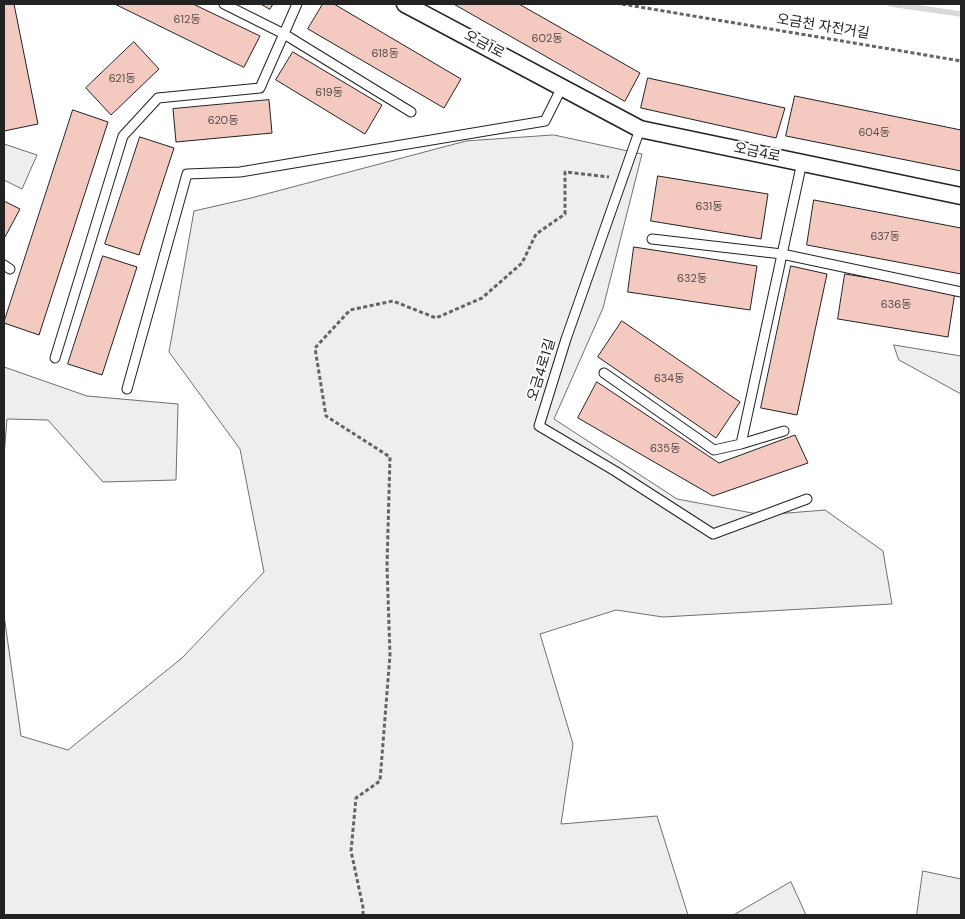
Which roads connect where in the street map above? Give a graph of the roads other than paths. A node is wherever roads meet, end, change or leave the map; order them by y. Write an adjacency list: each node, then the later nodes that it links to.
1 (224, 4): 4 (lane)
2 (297, 4): 4 (lane)
3 (405, 4): 5 (street, 오금1로)
4 (284, 34): 6 (lane); 13 (lane)
5 (562, 87): 7 (street, 오금4로); 15 (lane)
6 (411, 112)
7 (640, 128): 8 (street, 오금4로); 18 (lane, 오금4로1길)
8 (802, 162): 9 (street, 오금4로); 11 (lane)
9 (961, 196)
10 (652, 238): 11 (lane)
11 (782, 254): 12 (lane); 17 (lane)
12 (961, 292)
13 (55, 358)
14 (604, 373): 17 (lane)
15 (127, 389)
16 (784, 430): 17 (lane)
17 (741, 444)
18 (807, 499)

